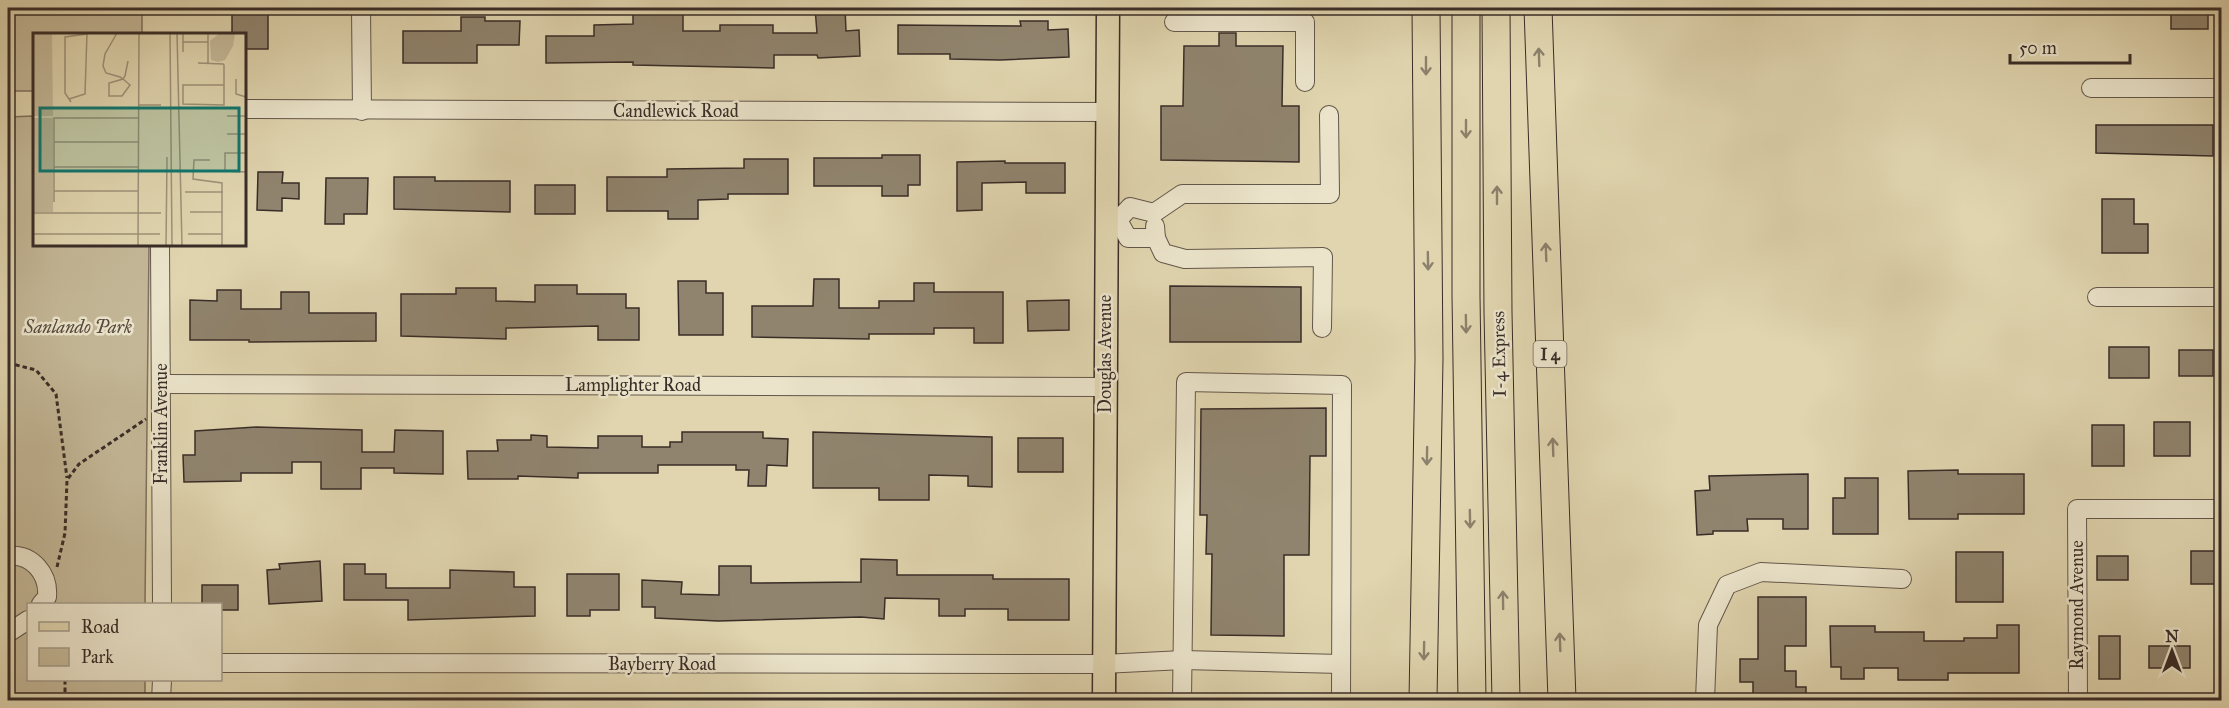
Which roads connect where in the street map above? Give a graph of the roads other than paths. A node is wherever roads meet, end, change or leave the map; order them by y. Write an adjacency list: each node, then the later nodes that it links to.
1 (361, 8): 13 (street)
2 (1108, 8): 14 (main road, Douglas Avenue)
3 (1426, 8): 41 (highway, one-way to 41)
4 (1466, 8): 42 (highway, I-4 Express, one-way to 42)
5 (1496, 8): 43 (highway, I-4 Express, one-way to 5)
6 (1538, 8): 44 (highway, I 4, one-way to 6)
7 (1199, 15): 8 (street); 9 (street)
8 (1174, 22)
9 (1305, 82)
10 (2091, 88): 11 (street)
11 (2222, 88)
12 (246, 109): 13 (street, Candlewick Road)
13 (362, 111): 14 (street, Candlewick Road)
14 (1107, 112): 17 (main road, Douglas Avenue)
15 (1329, 116): 16 (street)
16 (1154, 213): 17 (street); 18 (street)
17 (1112, 220): 18 (street); 24 (main road, Douglas Avenue)
18 (1156, 238): 22 (street)
19 (160, 246): 23 (street, Franklin Avenue)
20 (2097, 297): 21 (street)
21 (2222, 297)
22 (1322, 328)
23 (161, 384): 24 (street, Lamplighter Road); 29 (street, Franklin Avenue)
24 (1105, 387): 34 (main road, Douglas Avenue)
25 (2222, 509): 46 (street, Raymond Avenue)
26 (8, 556): 28 (street)
27 (1902, 579): 45 (street)
28 (42, 603)
29 (162, 603)
30 (27, 621): 31 (street)
31 (8, 633)
32 (1184, 660): 34 (street, Bayberry Road); 35 (street, Bayberry Road); 35 (street); 39 (street)
33 (222, 663): 34 (street, Bayberry Road)
34 (1103, 664): 38 (main road, Douglas Avenue)
35 (1341, 664): 40 (street)
36 (162, 681): 37 (street)
37 (161, 700)
38 (1104, 700)
39 (1182, 700)
40 (1341, 700)
41 (1423, 700)
42 (1472, 700)
43 (1506, 700)
44 (1562, 700)
45 (1705, 700)
46 (2078, 700)

